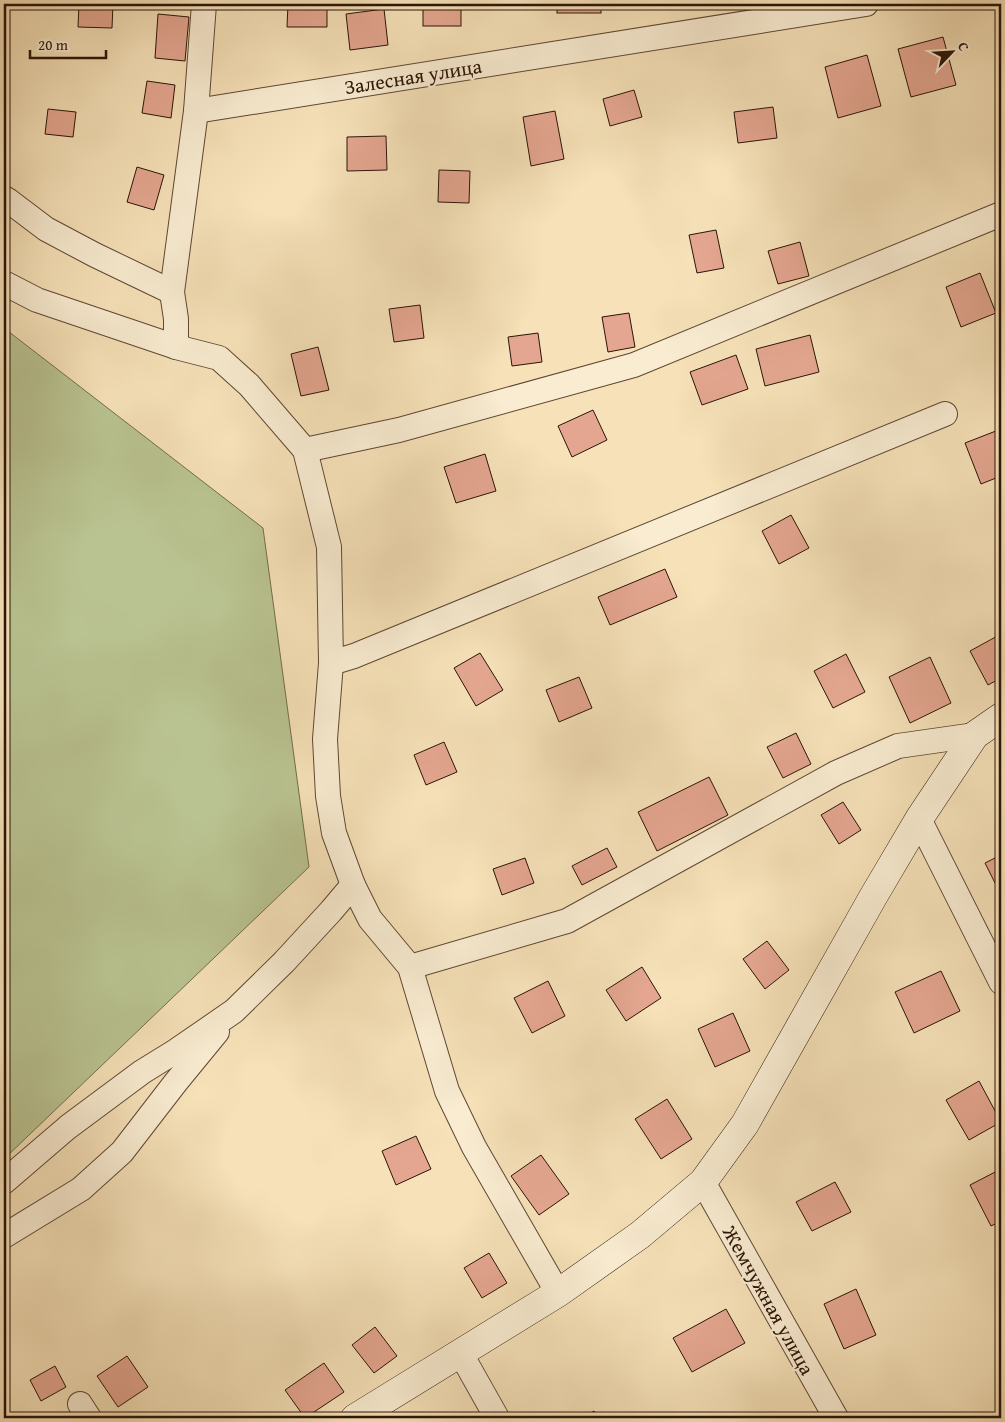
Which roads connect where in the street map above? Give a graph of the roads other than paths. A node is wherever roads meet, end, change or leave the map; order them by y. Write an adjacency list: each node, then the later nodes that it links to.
1 (204, 4): 3 (street)
2 (866, 4): 3 (street, Залесная улица)
3 (196, 111): 7 (street)
4 (4, 198): 7 (street)
5 (1001, 214): 10 (street)
6 (4, 283): 8 (street)
7 (172, 292): 8 (street)
8 (176, 347): 10 (street)
9 (945, 414): 11 (street)
10 (305, 450): 11 (street)
11 (331, 663): 15 (street)
12 (1001, 718): 13 (street)
13 (975, 736): 14 (street); 16 (street)
14 (919, 819): 17 (street); 20 (street)
15 (353, 885): 16 (street); 18 (street)
16 (410, 967): 23 (street)
17 (1001, 982)
18 (234, 1011): 19 (street); 22 (street)
19 (12, 1175): 21 (street)
20 (703, 1182): 23 (street); 27 (street, Жемчужная улица)
21 (4, 1198)
22 (4, 1236)
23 (558, 1293): 24 (street)
24 (461, 1354): 25 (street); 26 (street)
25 (355, 1418)
26 (497, 1418)
27 (836, 1418)

